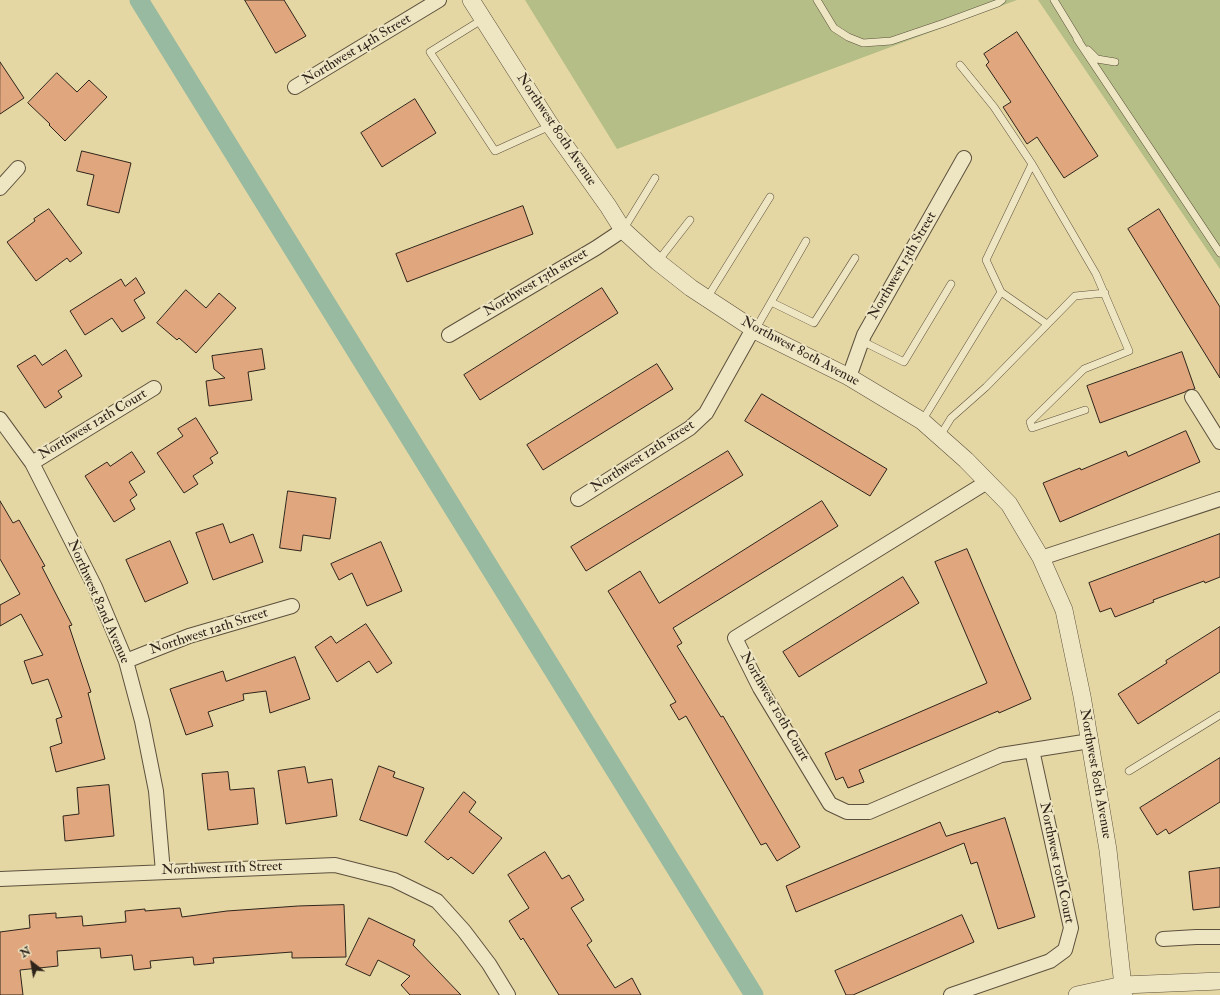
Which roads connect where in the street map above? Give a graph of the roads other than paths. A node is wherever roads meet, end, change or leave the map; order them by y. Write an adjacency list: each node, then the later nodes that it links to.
1 (439, 0): 10 (street, Northwest 14th Street)
2 (471, 0): 6 (street, Northwest 80th Avenue)
3 (817, 0): 4 (lane)
4 (1002, 0)
5 (1054, 0): 7 (lane)
6 (483, 19): 11 (street, Northwest 80th Avenue); 11 (lane)
7 (1076, 39): 8 (lane); 21 (lane)
8 (1115, 62)
9 (960, 65): 13 (lane)
10 (295, 87)
11 (551, 126): 19 (street, Northwest 80th Avenue)
12 (964, 158): 32 (street, Northwest 13th Street)
13 (1032, 164): 25 (lane); 26 (lane)
14 (18, 168): 16 (street)
15 (656, 178): 19 (lane)
16 (0, 188)
17 (770, 197): 27 (lane)
18 (690, 220): 23 (lane)
19 (623, 230): 23 (street, Northwest 80th Avenue); 31 (street, Northwest 13th street)
20 (806, 241): 28 (lane)
21 (1220, 253)
22 (855, 258): 28 (lane)
23 (658, 262): 27 (street, Northwest 80th Avenue)
24 (951, 284): 32 (lane)
25 (1001, 292): 29 (lane); 38 (lane)
26 (1105, 293): 29 (lane); 36 (lane)
27 (706, 298): 30 (street, Northwest 80th Avenue)
28 (771, 302): 30 (lane)
29 (1047, 324): 39 (lane)
30 (754, 329): 33 (street, Northwest 80th Avenue); 43 (street, Northwest 12th street)
31 (449, 335)
32 (862, 341): 33 (street, Northwest 13th Street)
33 (849, 377): 38 (street, Northwest 80th Avenue)
34 (154, 388): 41 (street, Northwest 12th Court)
35 (1192, 397): 40 (street)
36 (1085, 410)
37 (0, 419): 41 (street, Northwest 82nd Avenue)
38 (922, 421): 39 (street, Northwest 80th Avenue)
39 (939, 436): 42 (street, Northwest 80th Avenue)
40 (1220, 442)
41 (32, 463): 47 (street, Northwest 82nd Avenue)
42 (987, 482): 45 (street, Northwest 80th Avenue); 50 (street, Northwest 10th Court)
43 (578, 499)
44 (1220, 499): 45 (street)
45 (1041, 558): 49 (street, Northwest 80th Avenue)
46 (292, 606): 47 (street, Northwest 12th Street)
47 (126, 661): 52 (street, Northwest 82nd Avenue)
48 (1220, 715): 51 (lane)
49 (1090, 741): 50 (street, Northwest 10th Court); 57 (street, Northwest 80th Avenue)
50 (1032, 750): 59 (street, Northwest 10th Court)
51 (1130, 771)
52 (163, 872): 53 (street, Northwest 11th Street); 58 (street, Northwest 11th Street)
53 (0, 879)
54 (1220, 937): 55 (street)
55 (1163, 939)
56 (1220, 981): 57 (street)
57 (1124, 990): 60 (street)
58 (508, 995)
59 (951, 995)
60 (1077, 995)

